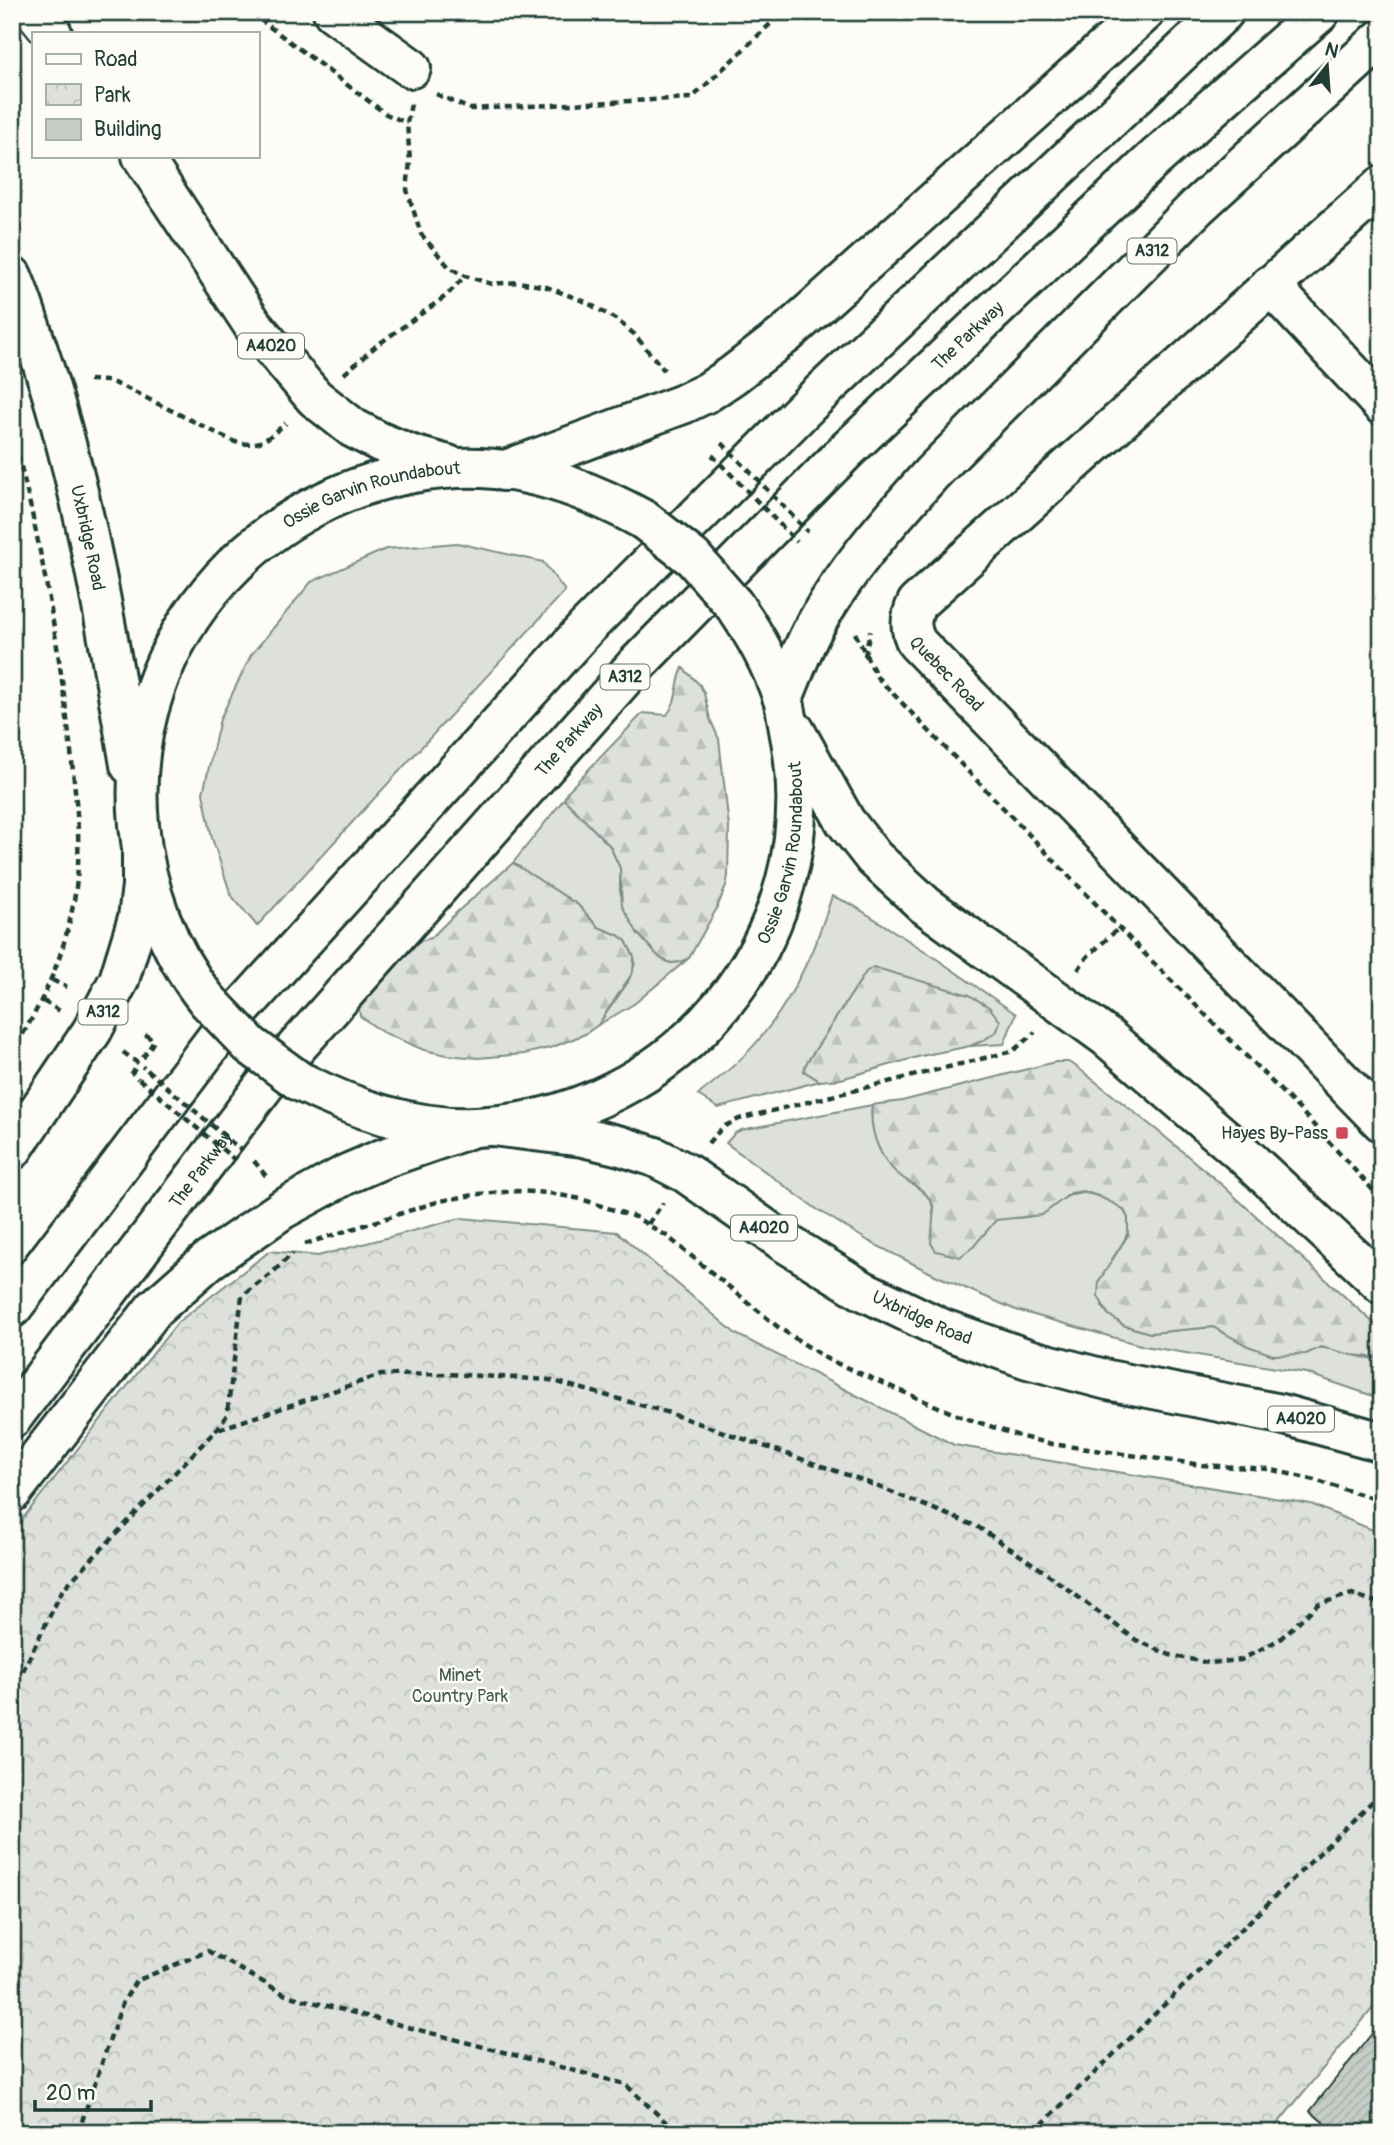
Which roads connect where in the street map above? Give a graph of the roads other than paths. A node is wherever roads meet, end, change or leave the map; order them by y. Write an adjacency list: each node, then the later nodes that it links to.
1 (35, 12): 6 (main road)
2 (333, 12): 8 (main road)
3 (1145, 12): 15 (main road)
4 (1224, 12): 23 (main road)
5 (1320, 12): 24 (main road, The Parkway / A312)
6 (51, 32)
7 (1382, 38): 16 (main road, A312)
8 (421, 79)
9 (143, 158): 14 (main road, A4020)
10 (1382, 186): 12 (main road, Quebec Road)
11 (12, 276): 17 (main road, Uxbridge Road)
12 (1270, 285): 13 (main road); 19 (main road, Quebec Road)
13 (1382, 405)
14 (460, 468): 15 (main road, Ossie Garvin Roundabout); 17 (main road, Ossie Garvin Roundabout)
15 (503, 471): 16 (main road, Ossie Garvin Roundabout, bridge)
16 (785, 708): 20 (main road, Ossie Garvin Roundabout); 22 (main road)
17 (137, 805): 18 (main road, Ossie Garvin Roundabout)
18 (142, 854): 20 (main road, Ossie Garvin Roundabout, bridge); 21 (main road, A312)
19 (1382, 1122)
20 (483, 1127): 25 (main road, Uxbridge Road / A4020); 26 (main road)
21 (12, 1150)
22 (1382, 1284)
23 (12, 1308)
24 (12, 1418)
25 (1382, 1442)
26 (12, 1492)

